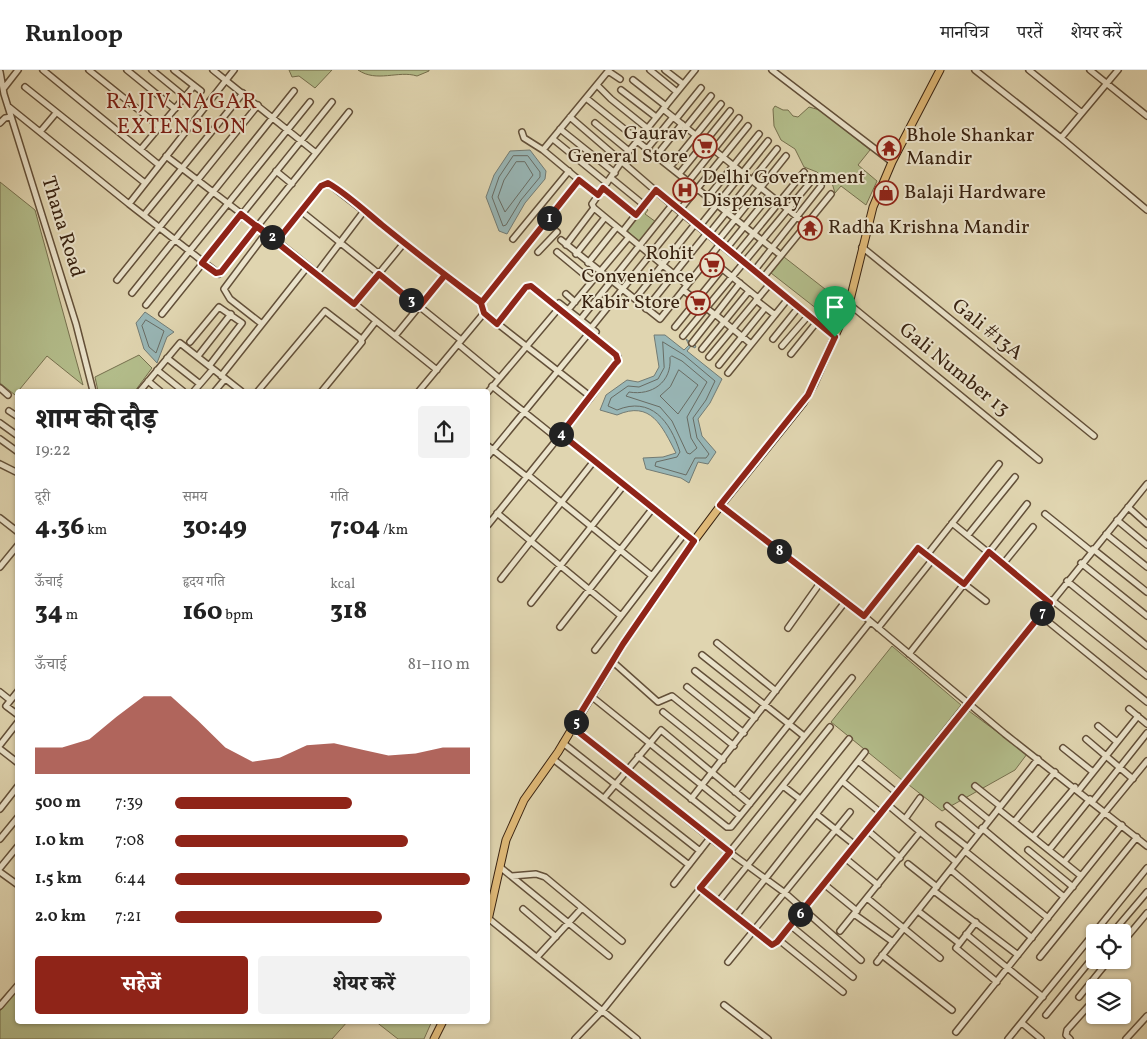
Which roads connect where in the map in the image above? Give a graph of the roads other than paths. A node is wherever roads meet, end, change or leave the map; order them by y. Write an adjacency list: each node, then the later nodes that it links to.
1 (18, 70): 30 (street)
2 (89, 70): 61 (street)
3 (127, 70): 45 (street)
4 (152, 70): 36 (street)
5 (174, 70): 26 (street)
6 (214, 70): 20 (street)
7 (234, 70): 20 (street)
8 (608, 70): 21 (street); 25 (street)
9 (650, 70): 33 (street)
10 (666, 70): 23 (street)
11 (695, 70): 23 (street)
12 (772, 70): 86 (street)
13 (940, 70): 86 (main road)
14 (974, 70): 69 (street)
15 (1028, 70): 49 (street)
16 (1090, 70): 24 (street)
17 (1118, 70): 24 (street)
18 (45, 71): 77 (street)
19 (0, 72): 30 (street, Thana Road)
20 (226, 80): 34 (street); 82 (street)
21 (620, 80)
22 (633, 80): 44 (street)
23 (683, 84): 33 (street)
24 (1107, 84): 49 (street); 50 (street)
25 (597, 85): 37 (street); 62 (street)
26 (194, 86): 31 (street); 36 (street)
27 (25, 87): 48 (street)
28 (701, 88): 55 (street)
29 (621, 90): 54 (street)
30 (4, 91): 38 (street); 43 (street, Thana Road)
31 (201, 91)
32 (294, 91): 52 (street)
33 (677, 92): 44 (street)
34 (243, 93): 42 (street); 91 (street)
35 (711, 96): 59 (street)
36 (184, 97): 45 (street)
37 (586, 98): 53 (street); 72 (street)
38 (0, 99)
39 (310, 102): 63 (street)
40 (332, 102): 71 (street)
41 (721, 104): 68 (street)
42 (258, 105): 52 (street); 99 (street)
43 (8, 106): 51 (street, Thana Road); 65 (street)
44 (664, 107): 54 (street); 55 (street)
45 (175, 109): 61 (street)
46 (730, 111): 74 (street)
47 (349, 112): 81 (street)
48 (56, 113): 65 (street); 104 (street)
49 (1082, 113): 69 (street)
50 (1147, 116)
51 (11, 117): 57 (street); 253 (street, Thana Road)
52 (273, 117): 63 (street); 111 (street)
53 (570, 117): 64 (street); 87 (street)
54 (656, 117): 62 (street)
55 (674, 118): 59 (street); 75 (street)
56 (739, 118): 79 (street)
57 (0, 123)
58 (595, 123): 80 (street)
59 (684, 126): 68 (street); 83 (street)
60 (748, 126): 85 (street)
61 (160, 127): 77 (street)
62 (647, 128): 72 (street)
63 (287, 129): 71 (street); 116 (street)
64 (560, 130): 70 (street); 95 (street)
65 (40, 132): 118 (street)
66 (522, 132): 78 (street)
67 (759, 134): 89 (street)
68 (695, 136): 74 (street); 90 (street)
69 (1061, 138): 124 (street)
70 (553, 139): 78 (street); 101 (street)
71 (301, 140): 81 (street); 92 (street)
72 (638, 140): 75 (street); 80 (street)
73 (768, 142): 97 (street)
74 (704, 143): 79 (street); 96 (street)
75 (648, 149): 83 (street)
76 (777, 149): 102 (street)
77 (141, 150): 88 (street)
78 (543, 150): 93 (street)
79 (713, 150): 85 (street); 103 (street)
80 (629, 151): 87 (street)
81 (316, 153): 105 (street)
82 (166, 156): 88 (street); 91 (street)
83 (656, 156): 90 (street)
84 (785, 157): 108 (street)
85 (722, 158): 89 (street); 109 (street)
86 (892, 162): 157 (main road)
87 (623, 163): 95 (street); 110 (street)
88 (160, 165): 104 (street)
89 (732, 166): 97 (street); 115 (street)
90 (670, 167): 96 (street)
91 (182, 168): 99 (street); 130 (street)
92 (276, 171): 105 (street); 129 (street)
93 (569, 171): 100 (street); 147 (street)
94 (804, 172): 117 (street)
95 (615, 173): 101 (street)
96 (679, 174): 103 (street)
97 (742, 174): 102 (street); 119 (street)
98 (813, 179): 123 (street)
99 (197, 180): 111 (street); 139 (street)
100 (579, 180): 113 (street); 197 (street)
101 (609, 181): 107 (street); 120 (street)
102 (751, 181): 108 (street); 127 (street)
103 (688, 182): 109 (street)
104 (145, 183): 118 (street)
105 (292, 184): 136 (street)
106 (821, 186): 132 (street)
107 (603, 188): 113 (street); 131 (street)
108 (760, 188): 114 (street); 133 (street)
109 (697, 189): 115 (street); 128 (street)
110 (656, 190): 120 (street); 121 (street)
111 (212, 191): 116 (street); 148 (street)
112 (831, 194): 135 (street)
113 (598, 195): 122 (street)
114 (769, 196): 117 (street); 138 (street)
115 (708, 197): 119 (street)
116 (227, 203): 129 (street); 160 (street)
117 (779, 203): 123 (street); 144 (street)
118 (129, 204): 130 (street)
119 (717, 204): 127 (street); 137 (street)
120 (644, 205): 131 (street)
121 (672, 205): 128 (street); 156 (street)
122 (594, 208): 141 (street); 155 (street)
123 (788, 209): 132 (street); 150 (street)
124 (1147, 210)
125 (301, 211): 126 (street); 151 (street); 152 (street)
126 (364, 211): 152 (street); 153 (street)
127 (726, 212): 133 (street); 145 (street)
128 (681, 213): 137 (street); 165 (street)
129 (241, 214): 136 (street); 168 (street)
130 (144, 215): 139 (street)
131 (636, 215): 141 (street)
132 (797, 217): 135 (street); 158 (street)
133 (735, 218): 138 (street); 154 (street)
134 (603, 220): 164 (street)
135 (806, 224): 179 (street)
136 (257, 226): 143 (street); 168 (street)
137 (697, 226): 145 (street); 170 (street)
138 (744, 226): 144 (street); 159 (street)
139 (159, 227): 148 (street); 182 (street)
140 (616, 228): 169 (street)
141 (623, 231): 146 (street)
142 (557, 232): 161 (street)
143 (266, 233): 151 (street); 218 (street)
144 (753, 233): 150 (street); 166 (street)
145 (707, 234): 154 (street); 178 (street)
146 (629, 236): 156 (street); 175 (street)
147 (513, 239)
148 (174, 240): 160 (street); 190 (street)
149 (561, 240): 155 (street)
150 (762, 240): 158 (street); 171 (street)
151 (277, 241): 172 (street)
152 (340, 242): 176 (street); 177 (street)
153 (404, 243): 177 (street); 180 (street)
154 (718, 243): 159 (street); 167 (street)
155 (566, 244): 164 (street)
156 (640, 245): 165 (street); 184 (street)
157 (862, 247): 199 (main road); 271 (street, Gali #13A)
158 (772, 248): 163 (street); 174 (street)
159 (726, 249): 166 (street)
160 (189, 252): 168 (street); 200 (street)
161 (538, 252)
162 (557, 252): 183 (street)
163 (778, 253)
164 (576, 254): 169 (street)
165 (651, 254): 170 (street); 188 (street)
166 (735, 256): 171 (street)
167 (709, 258): 173 (street); 187 (street)
168 (202, 263): 209 (street)
169 (588, 263): 175 (street)
170 (662, 264): 178 (street); 192 (street)
171 (744, 264): 174 (street); 181 (street)
172 (308, 266): 176 (street); 218 (street)
173 (722, 269): 181 (street); 194 (street)
174 (754, 271): 186 (street)
175 (600, 272): 183 (street); 184 (street)
176 (316, 273): 198 (street)
177 (379, 274): 198 (street); 202 (street)
178 (674, 274): 187 (street); 206 (street)
179 (766, 274)
180 (445, 275): 197 (street); 202 (street)
181 (732, 277): 185 (street); 203 (street)
182 (117, 280)
183 (592, 281): 196 (street)
184 (611, 281): 188 (street); 214 (street)
185 (740, 284): 189 (street); 211 (street)
186 (768, 285): 193 (street); 195 (street)
187 (685, 287): 194 (street); 206 (street)
188 (623, 290): 192 (street); 222 (street)
189 (749, 291): 193 (street); 216 (street)
190 (132, 293)
191 (566, 294): 196 (street)
192 (635, 299): 206 (street)
193 (757, 299): 204 (street); 221 (street)
194 (697, 300): 203 (street); 220 (street)
195 (787, 300): 205 (street); 212 (street)
196 (575, 302): 207 (street)
197 (481, 303): 208 (street)
198 (354, 304): 215 (street)
199 (849, 304): 227 (main road); 278 (street, Gali Number 13)
200 (146, 305)
201 (559, 306): 207 (street); 219 (street); 222 (street); 235 (street)
202 (419, 307): 224 (street); 231 (street)
203 (706, 307): 211 (street); 225 (street)
204 (765, 308): 212 (street); 226 (street)
205 (798, 308): 213 (street); 228 (street)
206 (646, 309)
207 (568, 310): 214 (street)
208 (484, 313): 219 (street); 231 (street)
209 (162, 314)
210 (230, 314): 230 (street); 238 (street); 242 (street)
211 (715, 314): 216 (street); 232 (street)
212 (775, 315): 233 (street)
213 (808, 316): 217 (street); 234 (street)
214 (580, 320): 222 (street)
215 (376, 321): 224 (street); 229 (street)
216 (724, 322): 221 (street); 236 (street)
217 (816, 323): 227 (street); 237 (street)
218 (262, 324): 247 (street)
219 (497, 324): 235 (street)
220 (675, 327)
221 (733, 329): 226 (street); 240 (street)
222 (590, 331): 223 (street); 245 (street); 265 (street)
223 (596, 332)
224 (394, 336): 244 (street)
225 (683, 336)
226 (742, 336): 233 (street); 241 (street)
227 (835, 337): 291 (main road)
228 (773, 339)
229 (362, 340): 260 (street); 261 (street)
230 (190, 342)
231 (459, 342): 244 (street); 248 (street)
232 (692, 343)
233 (751, 344): 246 (street)
234 (782, 346)
235 (525, 347): 245 (street); 248 (street)
236 (702, 349)
237 (791, 354)
238 (198, 356): 239 (street); 242 (street)
239 (167, 358): 243 (street); 250 (street)
240 (709, 358)
241 (719, 365)
242 (211, 367): 247 (street); 250 (street)
243 (157, 370): 249 (street); 256 (street)
244 (437, 370): 262 (street)
245 (557, 371): 265 (street); 267 (street)
246 (728, 373)
247 (223, 377): 258 (street); 259 (street)
248 (499, 378): 251 (street)
249 (148, 381): 254 (street); 255 (street)
250 (200, 384): 257 (street)
251 (492, 386): 263 (street); 267 (street)
252 (0, 388): 264 (street)
253 (92, 389)
254 (142, 389)
255 (158, 389)
256 (181, 389)
257 (196, 389)
258 (216, 389)
259 (236, 389)
260 (260, 389)
261 (324, 389)
262 (422, 389)
263 (490, 389)
264 (8, 395)
265 (591, 398): 272 (street)
266 (9, 410): 268 (street)
267 (524, 411): 272 (street); 276 (street)
268 (15, 415)
269 (0, 423): 270 (street)
270 (15, 434)
271 (1094, 436)
272 (559, 437): 279 (street); 283 (street)
273 (0, 438): 275 (street)
274 (490, 448): 276 (street)
275 (15, 450)
276 (493, 450): 277 (street); 283 (street)
277 (490, 454)
278 (1040, 460)
279 (594, 461): 286 (street); 289 (street)
280 (0, 464): 282 (street)
281 (998, 464): 300 (street)
282 (15, 472)
283 (527, 476): 289 (street); 296 (street)
284 (1015, 477): 307 (street)
285 (1147, 484): 287 (street)
286 (624, 485): 292 (street); 302 (street)
287 (1141, 491): 288 (street); 293 (street)
288 (1147, 496)
289 (561, 503): 302 (street); 309 (street)
290 (1027, 504): 314 (street)
291 (720, 505): 308 (main road); 325 (street)
292 (654, 508): 305 (street); 312 (street)
293 (1128, 508): 298 (street); 301 (street)
294 (490, 514): 296 (street)
295 (1044, 514): 313 (street)
296 (495, 515): 299 (street); 309 (street)
297 (0, 518): 304 (street)
298 (1117, 520): 306 (street); 310 (street)
299 (490, 522)
300 (952, 523): 307 (street); 315 (street)
301 (1147, 524)
302 (591, 527): 312 (street); 320 (street)
303 (1033, 527): 318 (street)
304 (15, 530)
305 (685, 533): 308 (street); 322 (street)
306 (1106, 534): 313 (street); 321 (street)
307 (968, 535): 314 (street)
308 (694, 541): 346 (main road)
309 (530, 542): 320 (street); 323 (street)
310 (1147, 545)
311 (15, 548): 319 (street)
312 (620, 550): 322 (street); 327 (street)
313 (1092, 550): 317 (street); 328 (street)
314 (989, 552): 318 (street); 326 (street)
315 (927, 555): 316 (street); 335 (street)
316 (933, 559): 326 (street); 340 (street)
317 (1081, 563): 324 (street); 336 (street)
318 (1004, 564): 330 (street)
319 (0, 566)
320 (560, 566): 327 (street); 332 (street)
321 (1147, 567)
322 (652, 576): 334 (street)
323 (501, 579)
324 (1067, 581): 330 (street); 342 (street)
325 (820, 583): 331 (street); 339 (street)
326 (964, 584): 329 (street); 344 (street)
327 (590, 590): 334 (street); 338 (street)
328 (1147, 592)
329 (986, 601)
330 (1051, 601): 333 (street); 348 (street)
331 (845, 602): 335 (street); 351 (street)
332 (531, 603)
333 (1040, 615): 356 (street); 357 (street)
334 (621, 616): 343 (street)
335 (864, 616): 337 (street)
336 (1147, 616)
337 (870, 622): 340 (street); 364 (street)
338 (560, 627)
339 (788, 628)
340 (878, 628): 344 (street)
341 (716, 643): 351 (street)
342 (1147, 646)
343 (595, 650)
344 (909, 654): 357 (street)
345 (702, 655): 358 (street)
346 (612, 661): 354 (main road); 379 (street)
347 (695, 671): 363 (street)
348 (1147, 676)
349 (852, 678): 372 (street)
350 (687, 687): 370 (street)
351 (776, 690): 358 (street)
352 (0, 692): 355 (street)
353 (15, 694): 355 (street)
354 (591, 696): 368 (main road); 377 (street)
355 (10, 700): 361 (street)
356 (1147, 702)
357 (970, 704): 386 (street); 405 (street)
358 (765, 705): 363 (street); 364 (street)
359 (1129, 709): 362 (street)
360 (663, 712): 387 (street)
361 (15, 713)
362 (1138, 716): 365 (street); 375 (street)
363 (755, 718): 370 (street)
364 (788, 724): 372 (street); 404 (street)
365 (1147, 724)
366 (15, 726): 378 (street)
367 (1098, 726): 375 (street)
368 (572, 727): 376 (main road); 392 (street)
369 (830, 727): 400 (street)
370 (744, 733): 379 (street)
371 (1147, 733): 391 (street)
372 (804, 736): 412 (street)
373 (848, 739): 410 (street)
374 (1086, 739): 384 (street)
375 (1117, 742): 384 (street)
376 (563, 743): 385 (main road); 398 (street)
377 (649, 743): 383 (street); 393 (street); 399 (street)
378 (0, 745)
379 (734, 746): 387 (street)
380 (1063, 748): 395 (street)
381 (0, 750): 388 (street)
382 (865, 752): 389 (street)
383 (638, 756): 392 (street); 409 (street)
384 (1106, 756): 391 (street); 395 (street)
385 (553, 759): 406 (street); 451 (main road)
386 (1038, 759): 394 (street); 415 (street)
387 (722, 760): 393 (street)
388 (15, 761)
389 (858, 761): 397 (street); 405 (street)
390 (1147, 761): 396 (street)
391 (1120, 767): 396 (street); 411 (street)
392 (628, 769): 398 (street); 433 (street)
393 (713, 772): 399 (street); 404 (street)
394 (1055, 772): 402 (street); 425 (street)
395 (1093, 772): 402 (street)
396 (1133, 779): 418 (street)
397 (842, 781): 419 (street); 420 (street)
398 (615, 784): 406 (street); 442 (street)
399 (702, 786): 409 (street); 421 (street)
400 (782, 786): 410 (street); 443 (street)
401 (975, 786): 415 (street)
402 (1077, 788): 411 (street); 434 (street)
403 (15, 790): 416 (street)
404 (735, 792): 412 (street)
405 (897, 793): 413 (street)
406 (604, 798): 450 (street)
407 (920, 798): 422 (street)
408 (962, 798): 423 (street)
409 (691, 799): 421 (street)
410 (800, 799): 448 (street)
411 (1091, 800): 418 (street); 441 (street)
412 (750, 804): 421 (street)
413 (888, 805): 419 (street); 422 (street)
414 (946, 806): 430 (street)
415 (999, 808): 423 (street); 425 (street)
416 (0, 809)
417 (850, 812): 428 (street)
418 (1105, 812): 427 (street); 447 (street)
419 (881, 813): 429 (street)
420 (816, 814): 428 (street); 458 (street)
421 (740, 816)
422 (904, 819): 431 (street)
423 (989, 820): 430 (street)
424 (15, 821): 435 (street)
425 (1014, 822): 434 (street)
426 (938, 825): 438 (street)
427 (1122, 825): 432 (street); 457 (street)
428 (836, 830): 436 (street); 467 (street)
429 (867, 830): 436 (street); 445 (street)
430 (980, 830): 438 (street); 468 (street)
431 (920, 832): 445 (street); 446 (street)
432 (1137, 837): 437 (street); 501 (street)
433 (710, 838): 442 (street); 443 (street)
434 (1033, 838): 441 (street)
435 (0, 839)
436 (855, 845): 444 (street)
437 (1147, 846)
438 (966, 849): 446 (street); 479 (street)
439 (15, 850): 452 (street)
440 (1028, 850): 463 (street)
441 (1049, 850): 447 (street)
442 (700, 851): 450 (street)
443 (730, 852): 448 (street); 464 (street)
444 (845, 858): 461 (street); 462 (street)
445 (900, 858): 462 (street)
446 (956, 862): 454 (street)
447 (1064, 862): 457 (street)
448 (747, 864): 458 (street); 470 (street)
449 (908, 864): 465 (street)
450 (689, 865): 460 (street)
451 (500, 867): 456 (street); 473 (main road)
452 (0, 868)
453 (1147, 868): 512 (street)
454 (951, 870): 465 (street); 491 (street)
455 (1, 875): 459 (street)
456 (512, 876): 472 (street); 482 (street)
457 (1081, 876): 463 (street)
458 (765, 878): 467 (street); 478 (street)
459 (15, 883)
460 (674, 884)
461 (824, 884): 474 (street); 476 (street)
462 (878, 885): 469 (street)
463 (1072, 887): 468 (street)
464 (700, 888): 470 (street); 518 (street)
465 (936, 889): 475 (street); 481 (street)
466 (1147, 892): 483 (street)
467 (784, 893): 474 (street); 486 (street)
468 (1064, 897): 479 (street)
469 (867, 898): 476 (street); 485 (street)
470 (718, 902): 478 (street)
471 (523, 908): 490 (street)
472 (582, 908): 482 (street); 493 (street)
473 (490, 910)
474 (803, 910): 484 (street); 502 (street)
475 (918, 911): 485 (street); 495 (street)
476 (855, 912): 487 (street); 494 (street)
477 (1147, 912): 488 (street)
478 (736, 916): 486 (street)
479 (1048, 918): 491 (street)
480 (490, 920): 498 (street)
481 (976, 922): 489 (street); 497 (street)
482 (569, 923): 490 (street); 499 (street)
483 (1120, 924)
484 (790, 925): 492 (street); 508 (street)
485 (904, 928): 494 (street); 500 (street)
486 (754, 931): 492 (street); 503 (street)
487 (840, 931)
488 (1131, 932)
489 (966, 934): 495 (street); 506 (street)
490 (556, 937): 498 (street)
491 (1032, 938): 497 (street)
492 (779, 940): 511 (street)
493 (622, 941)
494 (893, 942): 496 (street)
495 (959, 943): 509 (street)
496 (882, 955): 504 (street); 517 (street)
497 (1018, 955): 506 (street)
498 (538, 956): 518 (street)
499 (609, 956)
500 (940, 958)
501 (1040, 958)
502 (861, 960)
503 (728, 962)
504 (877, 962)
505 (1086, 966): 519 (street)
506 (1008, 968): 509 (street); 512 (street)
507 (1102, 969): 513 (street)
508 (853, 977)
509 (996, 982): 523 (street)
510 (15, 988): 515 (street)
511 (843, 992)
512 (1043, 997): 521 (street)
513 (1079, 997)
514 (724, 1004): 528 (street)
515 (0, 1006)
516 (1086, 1009): 531 (street)
517 (952, 1010)
518 (602, 1011): 526 (street); 527 (street)
519 (1046, 1014)
520 (1147, 1016): 532 (street)
521 (1022, 1023): 524 (street); 530 (street)
522 (442, 1024): 525 (main road)
523 (956, 1032)
524 (1010, 1037): 529 (street)
525 (434, 1039)
526 (575, 1039)
527 (637, 1039)
528 (768, 1039)
529 (1017, 1039)
530 (1041, 1039)
531 (1070, 1039)
532 (1126, 1039)

